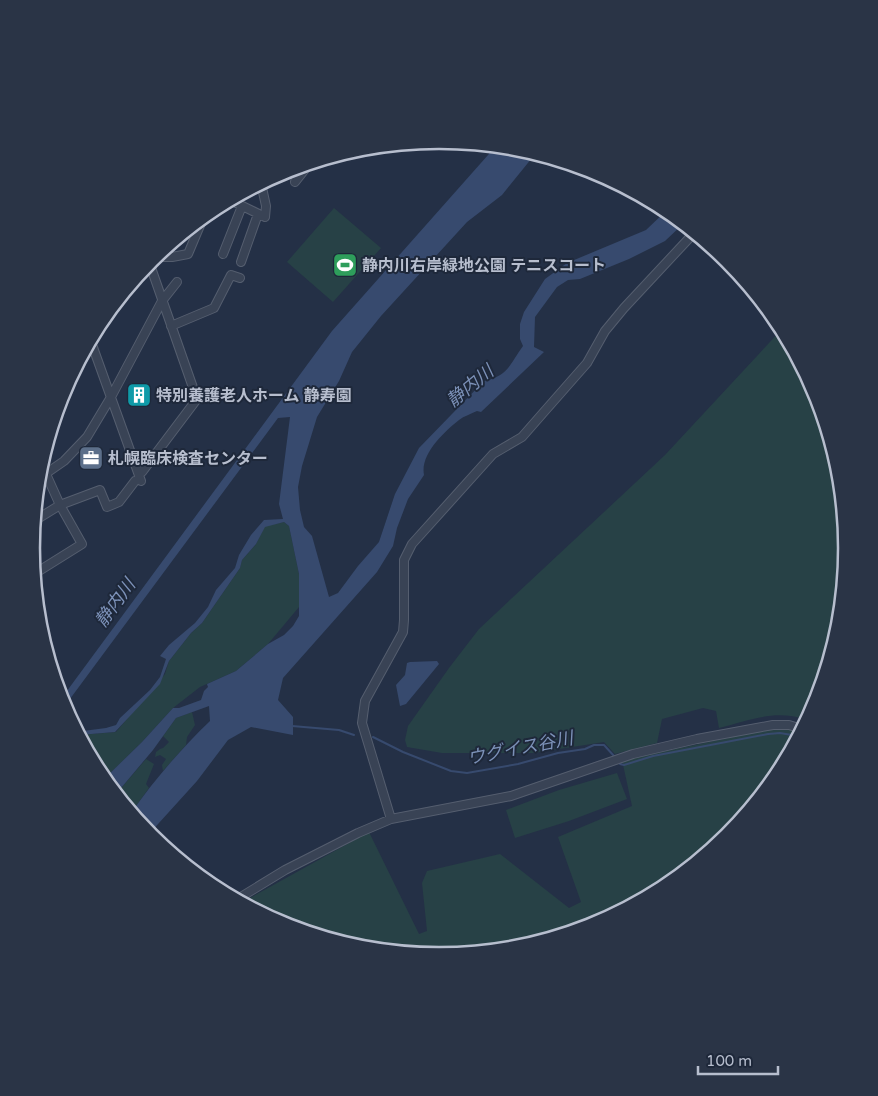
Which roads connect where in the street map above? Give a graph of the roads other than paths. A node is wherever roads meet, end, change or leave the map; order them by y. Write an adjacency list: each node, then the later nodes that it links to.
1 (302, 173): 2 (street)
2 (297, 175)
3 (263, 190): 6 (street)
4 (237, 204): 5 (street)
5 (242, 206): 6 (street); 9 (street)
6 (258, 214): 11 (street)
7 (198, 229): 10 (street)
8 (690, 238): 26 (street)
9 (223, 254)
10 (166, 257)
11 (241, 262)
12 (152, 271): 15 (street)
13 (240, 278): 16 (street)
14 (176, 282): 15 (street)
15 (162, 301): 16 (street); 18 (street)
16 (171, 326): 19 (street)
17 (93, 348): 18 (street)
18 (111, 397): 20 (street); 22 (street)
19 (142, 472)
20 (47, 473)
21 (47, 476): 22 (street)
22 (60, 505): 23 (street); 24 (street)
23 (41, 516)
24 (41, 570)
25 (796, 727): 26 (street)
26 (391, 819): 27 (street)
27 (243, 896)

